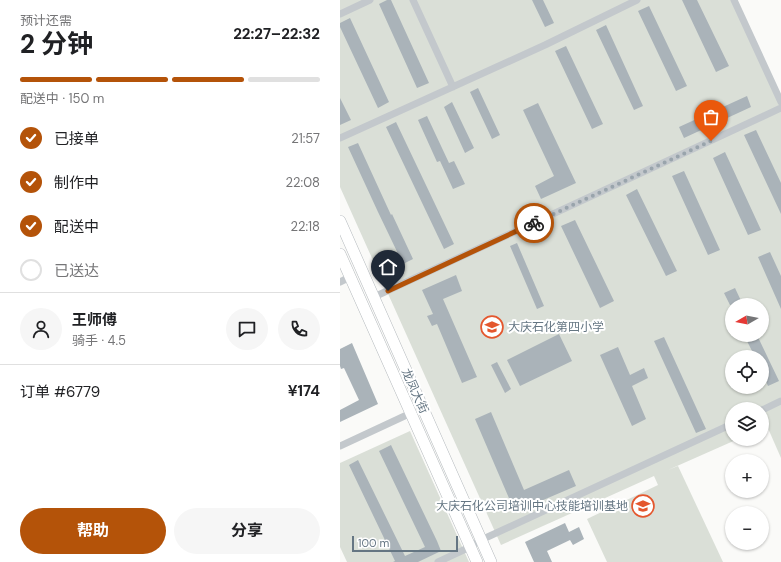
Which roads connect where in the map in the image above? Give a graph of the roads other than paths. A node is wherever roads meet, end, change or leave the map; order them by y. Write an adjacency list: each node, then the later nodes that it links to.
1 (370, 0): 5 (street)
2 (413, 0): 6 (street)
3 (637, 0): 6 (street)
4 (734, 0): 7 (street)
5 (340, 14)
6 (453, 87): 9 (street)
7 (781, 102)
8 (781, 108): 13 (street)
9 (340, 138)
10 (340, 221): 13 (main road, 龙凤大街)
11 (340, 254): 12 (main road, 龙凤大街)
12 (345, 280): 16 (main road, 龙凤大街)
13 (374, 297): 19 (main road, 龙凤大街)
14 (781, 402): 15 (street)
15 (769, 407)
16 (411, 413): 18 (street); 20 (main road, 龙凤大街)
17 (725, 427): 19 (street)
18 (340, 446)
19 (481, 540): 20 (street); 23 (main road, 龙凤大街)
20 (470, 547): 21 (street); 22 (main road, 龙凤大街)
21 (438, 562)
22 (477, 562)
23 (491, 562)

